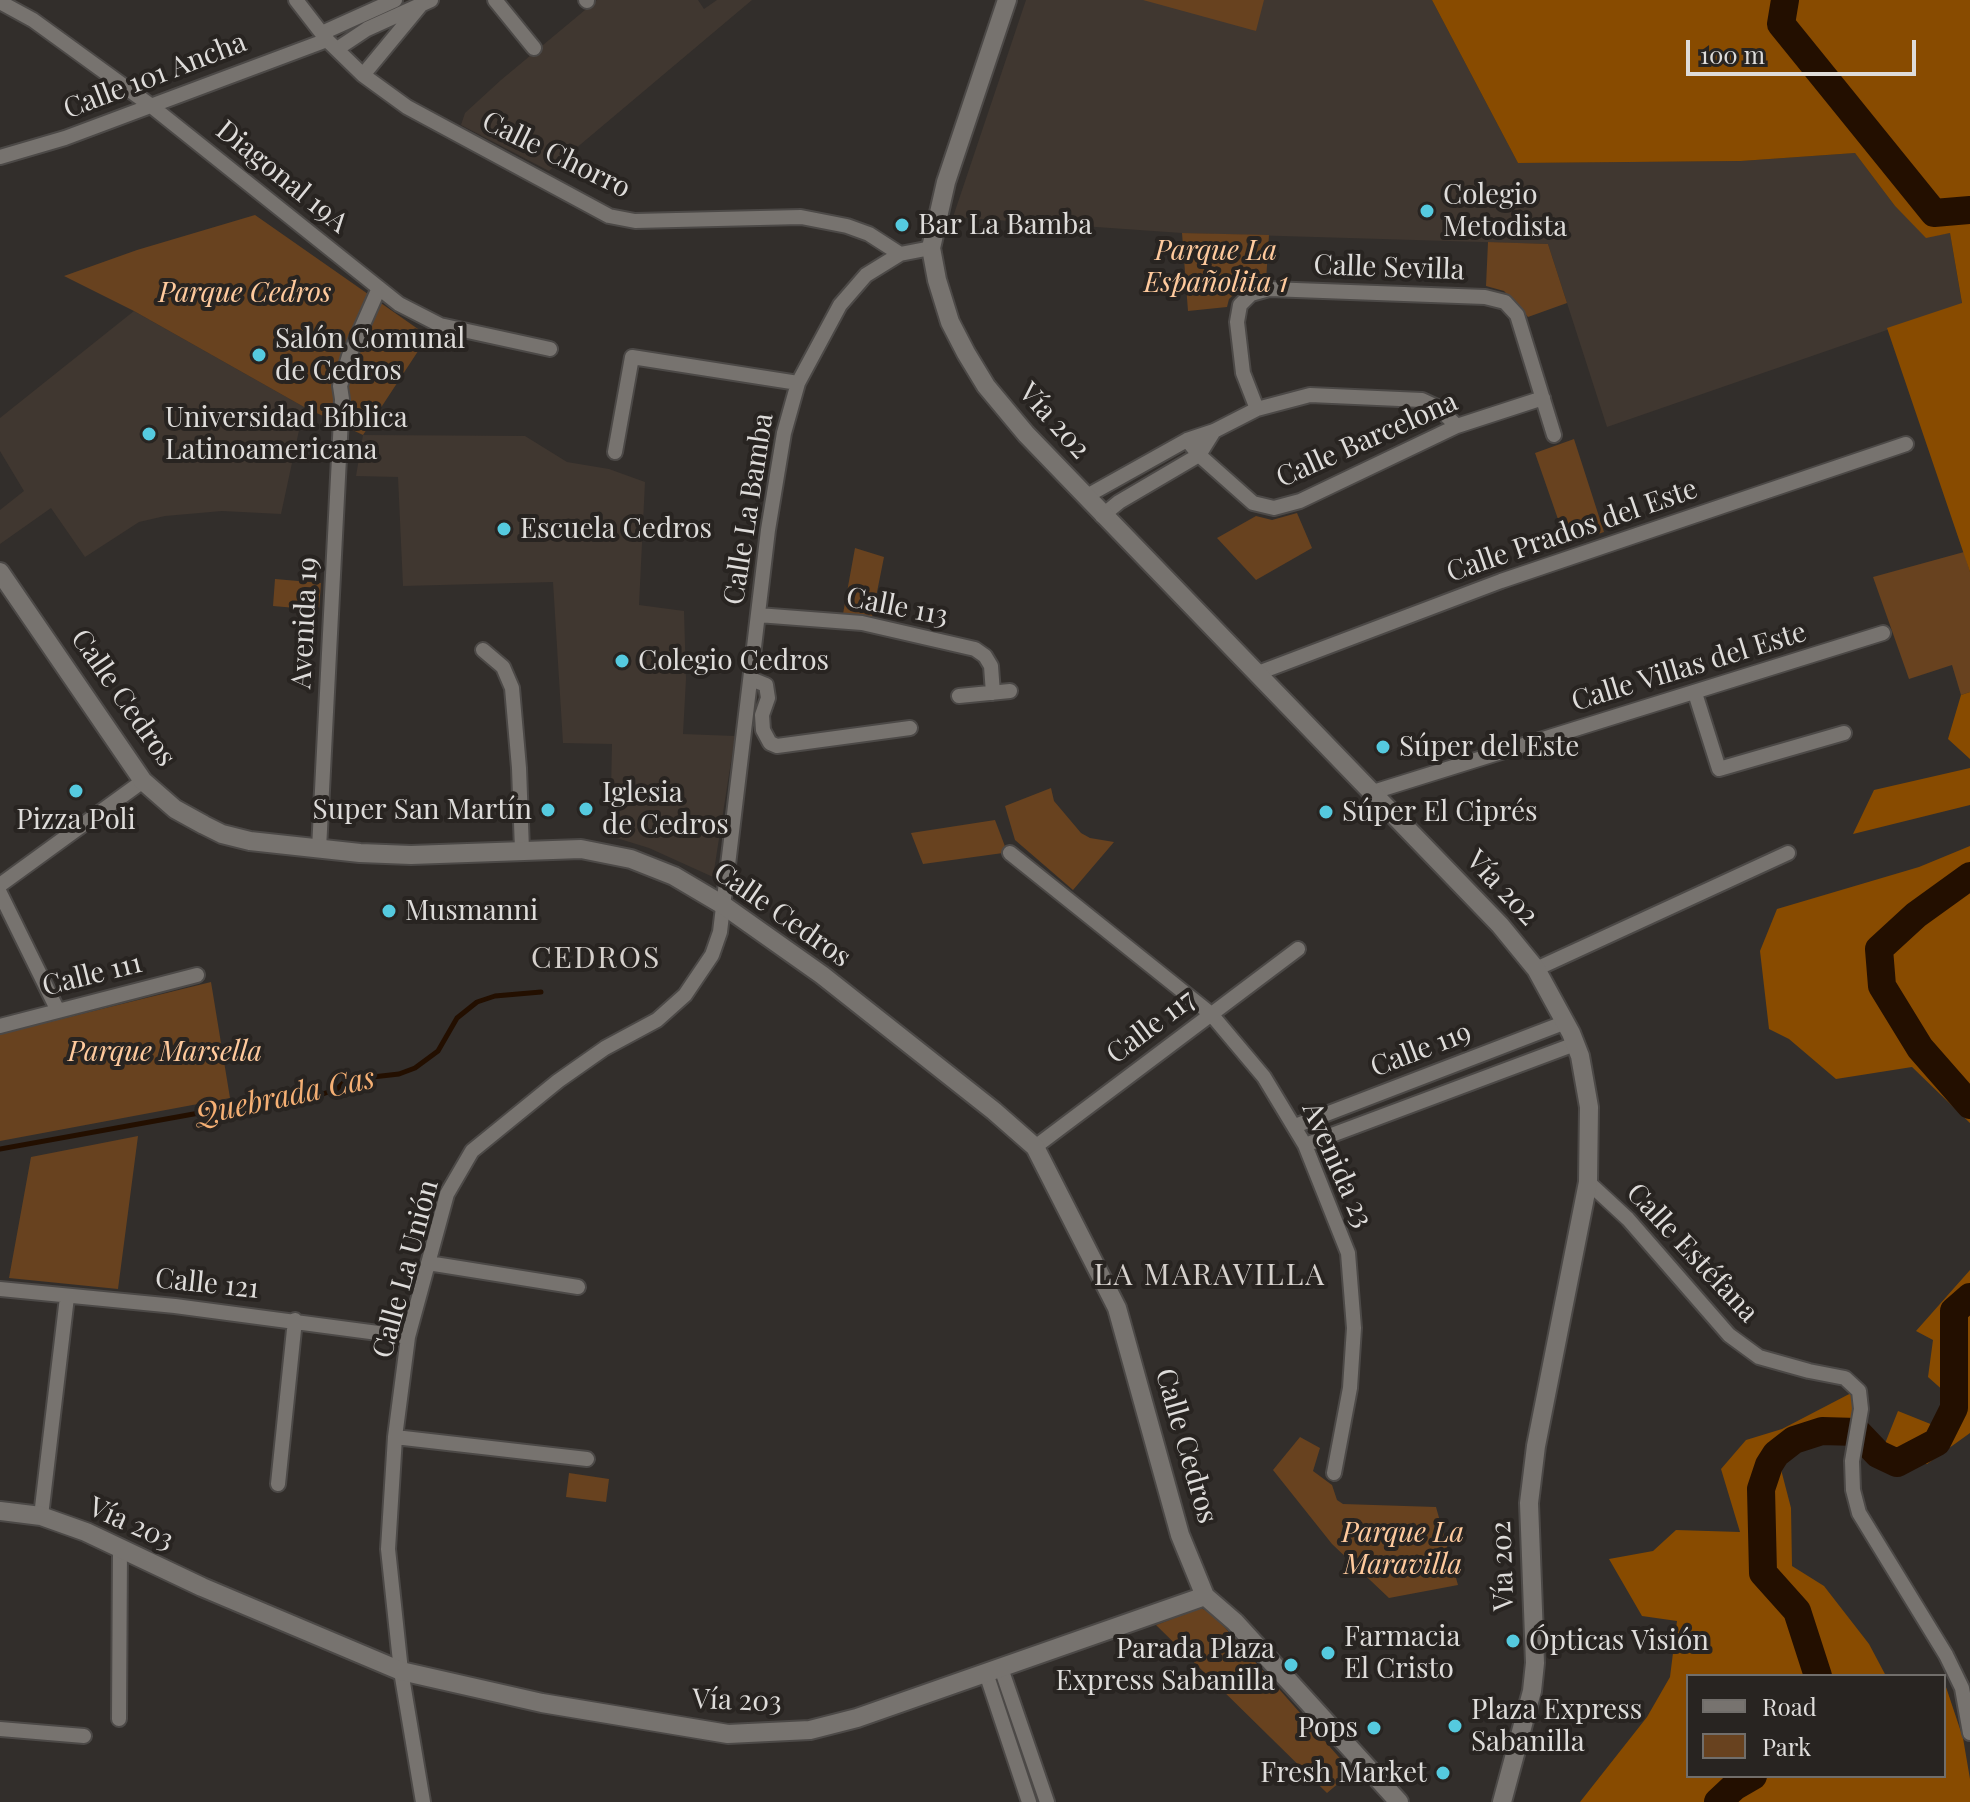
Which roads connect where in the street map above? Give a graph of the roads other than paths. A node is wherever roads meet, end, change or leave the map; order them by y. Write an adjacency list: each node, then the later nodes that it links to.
1 (296, 0): 7 (street, Calle Chorro)
2 (395, 0): 7 (street)
3 (495, 0): 8 (street)
4 (1007, 0): 12 (main road, Vía 202)
5 (0, 2): 10 (street, Diagonal 19A)
6 (427, 2): 7 (street); 9 (street)
7 (329, 40): 9 (street, Calle Chorro); 10 (street, Calle 101 Ancha)
8 (534, 48)
9 (363, 75): 13 (street, Calle Chorro)
10 (150, 105): 11 (street, Calle 101 Ancha); 14 (street, Diagonal 19A)
11 (0, 157)
12 (931, 248): 13 (street); 26 (main road, Vía 202)
13 (900, 254): 16 (street, Calle La Bamba)
14 (379, 288): 15 (street, Diagonal 19A); 42 (street, Avenida 19)
15 (550, 349)
16 (798, 383): 24 (street); 29 (street, Calle La Bamba)
17 (1543, 398): 18 (street, Calle Sevilla); 19 (street, Calle Barcelona); 21 (street, Calle Sevilla)
18 (1257, 409): 19 (street); 20 (street)
19 (1457, 426): 25 (street, Calle Barcelona)
20 (1214, 431): 22 (street); 25 (street)
21 (1554, 435)
22 (1187, 440): 25 (street, Calle Barcelona); 26 (street)
23 (1906, 444): 32 (street, Calle Prados del Este)
24 (615, 452)
25 (1199, 455): 27 (street)
26 (1085, 497): 27 (main road, Vía 202)
27 (1102, 516): 32 (main road, Vía 202)
28 (0, 572): 40 (main road, Calle Cedros)
29 (758, 615): 33 (street, Calle La Bamba); 35 (street, Calle 113)
30 (1883, 633): 36 (street, Calle Villas del Este)
31 (483, 650): 43 (street)
32 (1258, 673): 41 (main road, Vía 202)
33 (751, 679): 38 (street); 48 (street, Calle La Bamba)
34 (1010, 691): 35 (street)
35 (993, 693): 37 (street)
36 (1695, 693): 39 (street); 41 (street, Calle Villas del Este)
37 (959, 696)
38 (910, 728)
39 (1844, 733)
40 (143, 781): 42 (main road, Calle Cedros); 46 (street)
41 (1373, 792): 50 (main road, Vía 202)
42 (319, 849): 43 (main road, Calle Cedros)
43 (522, 850): 48 (main road, Calle Cedros)
44 (1010, 853): 53 (street, Avenida 23)
45 (1788, 853): 50 (street)
46 (0, 885)
47 (0, 893): 52 (street)
48 (723, 905): 59 (main road, Calle Cedros); 61 (street, Calle La Unión)
49 (1298, 949): 53 (street, Calle 117)
50 (1536, 969): 54 (main road, Vía 202)
51 (197, 975): 52 (street, Calle 111)
52 (58, 1011): 55 (street, Calle 111)
53 (1211, 1014): 57 (street, Avenida 23); 59 (street, Calle 117)
54 (1566, 1022): 56 (main road, Vía 202); 57 (street, Calle 119)
55 (0, 1026)
56 (1575, 1044): 58 (street, Calle 119); 60 (main road, Vía 202)
57 (1295, 1126): 58 (street, Avenida 23)
58 (1305, 1145): 69 (street, Avenida 23)
59 (1035, 1147): 74 (main road, Calle Cedros)
60 (1588, 1182): 79 (street, Calle Estéfana); 85 (main road, Vía 202)
61 (428, 1263): 62 (street); 66 (street, Calle La Unión)
62 (578, 1287)
63 (0, 1289): 64 (street, Calle 121)
64 (67, 1297): 65 (street, Calle 121); 72 (street)
65 (295, 1320): 66 (street, Calle 121); 70 (street)
66 (408, 1337): 67 (street, Calle La Unión)
67 (395, 1437): 68 (street); 75 (street, Calle La Unión)
68 (587, 1459)
69 (1334, 1473)
70 (278, 1484)
71 (0, 1511): 72 (main road, Vía 203)
72 (41, 1516): 73 (main road, Vía 203)
73 (120, 1549): 75 (main road, Vía 203); 77 (street)
74 (1205, 1596): 76 (main road, Vía 203); 84 (main road)
75 (401, 1671): 76 (main road, Vía 203); 81 (street, Calle La Unión)
76 (994, 1671): 82 (street); 83 (street)
77 (119, 1719)
78 (0, 1729): 80 (street)
79 (1970, 1733)
80 (84, 1736)
81 (423, 1802)
82 (1029, 1802)
83 (1047, 1802)
84 (1399, 1802)
85 (1502, 1802)

